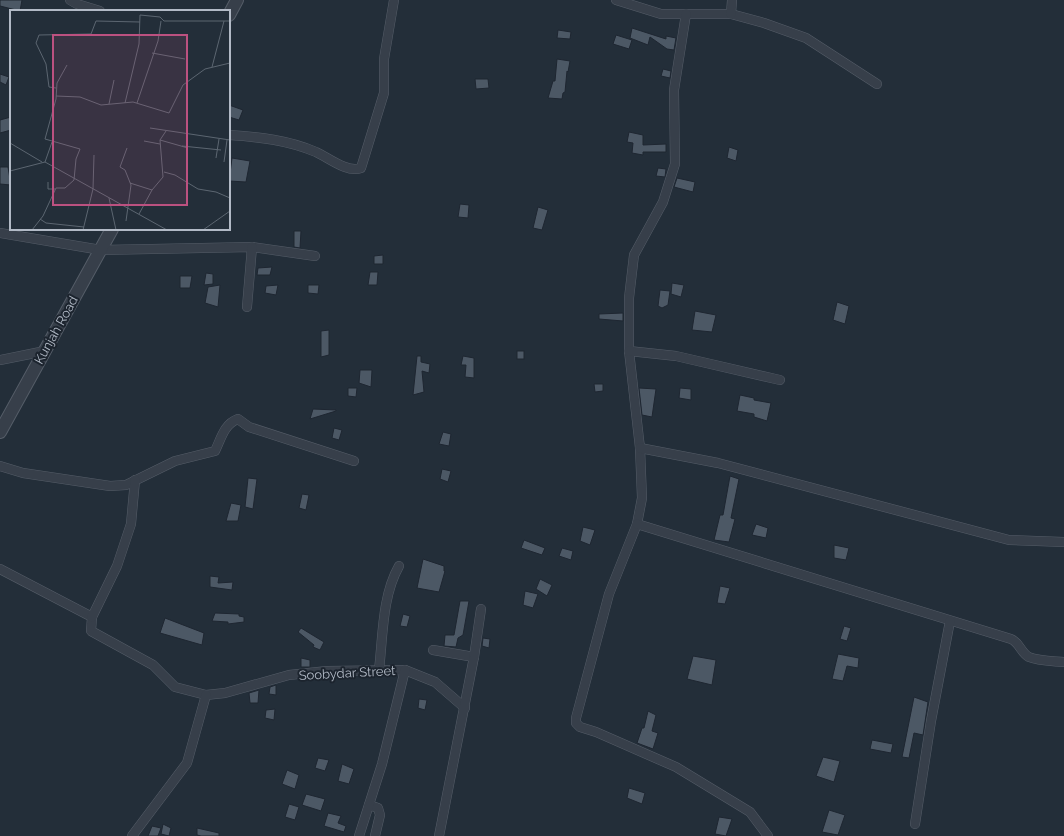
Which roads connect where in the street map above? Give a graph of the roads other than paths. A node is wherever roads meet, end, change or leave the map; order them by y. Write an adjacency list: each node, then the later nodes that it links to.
1 (70, 0): 7 (street)
2 (99, 0): 7 (street)
3 (237, 0): 8 (street)
4 (394, 0): 12 (street)
5 (616, 0): 9 (street)
6 (732, 0): 10 (street)
7 (100, 10)
8 (230, 13)
9 (686, 14): 10 (street); 20 (street)
10 (731, 14): 11 (street)
11 (877, 84)
12 (230, 135)
13 (111, 230): 16 (street, Kunjah Road)
14 (0, 233): 16 (street)
15 (252, 248): 16 (street); 17 (street); 18 (street)
16 (101, 250): 19 (street, Kunjah Road)
17 (315, 256)
18 (247, 307)
19 (45, 351): 21 (street); 23 (street, Kunjah Road)
20 (629, 351): 22 (street); 24 (street)
21 (0, 360)
22 (780, 380)
23 (0, 432)
24 (640, 448): 28 (street); 29 (street)
25 (354, 461): 27 (street)
26 (0, 466): 27 (street)
27 (135, 480): 33 (street)
28 (637, 524): 34 (street); 48 (street)
29 (1064, 542)
30 (399, 566): 38 (street)
31 (0, 569): 33 (street)
32 (481, 609): 36 (street)
33 (92, 617): 40 (street, Soobydar Street)
34 (950, 621): 37 (street); 43 (street)
35 (433, 650): 36 (street)
36 (474, 657): 41 (street)
37 (1064, 662)
38 (379, 670): 39 (street, Soobydar Street); 40 (street, Soobydar Street)
39 (405, 670): 41 (street, Soobydar Street); 42 (street)
40 (206, 695): 44 (street)
41 (465, 708): 47 (street)
42 (369, 805): 45 (street); 46 (street)
43 (915, 824)
44 (132, 836)
45 (359, 836)
46 (375, 836)
47 (439, 836)
48 (768, 836)

